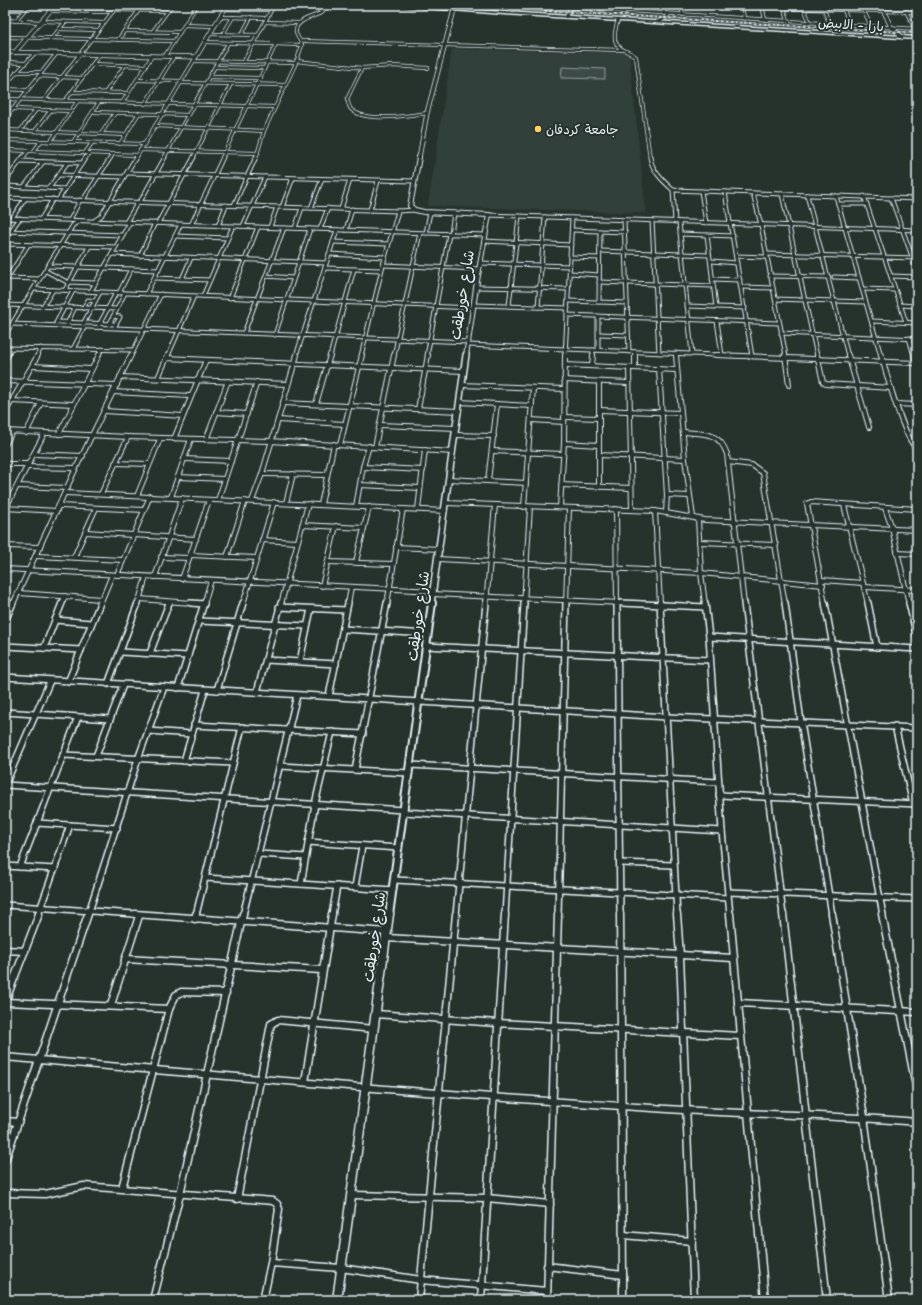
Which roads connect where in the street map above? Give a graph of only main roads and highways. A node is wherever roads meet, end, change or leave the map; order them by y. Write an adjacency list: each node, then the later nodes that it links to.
1 (401, 5): 2 (main road, بارا - الابيض)
2 (917, 38)

